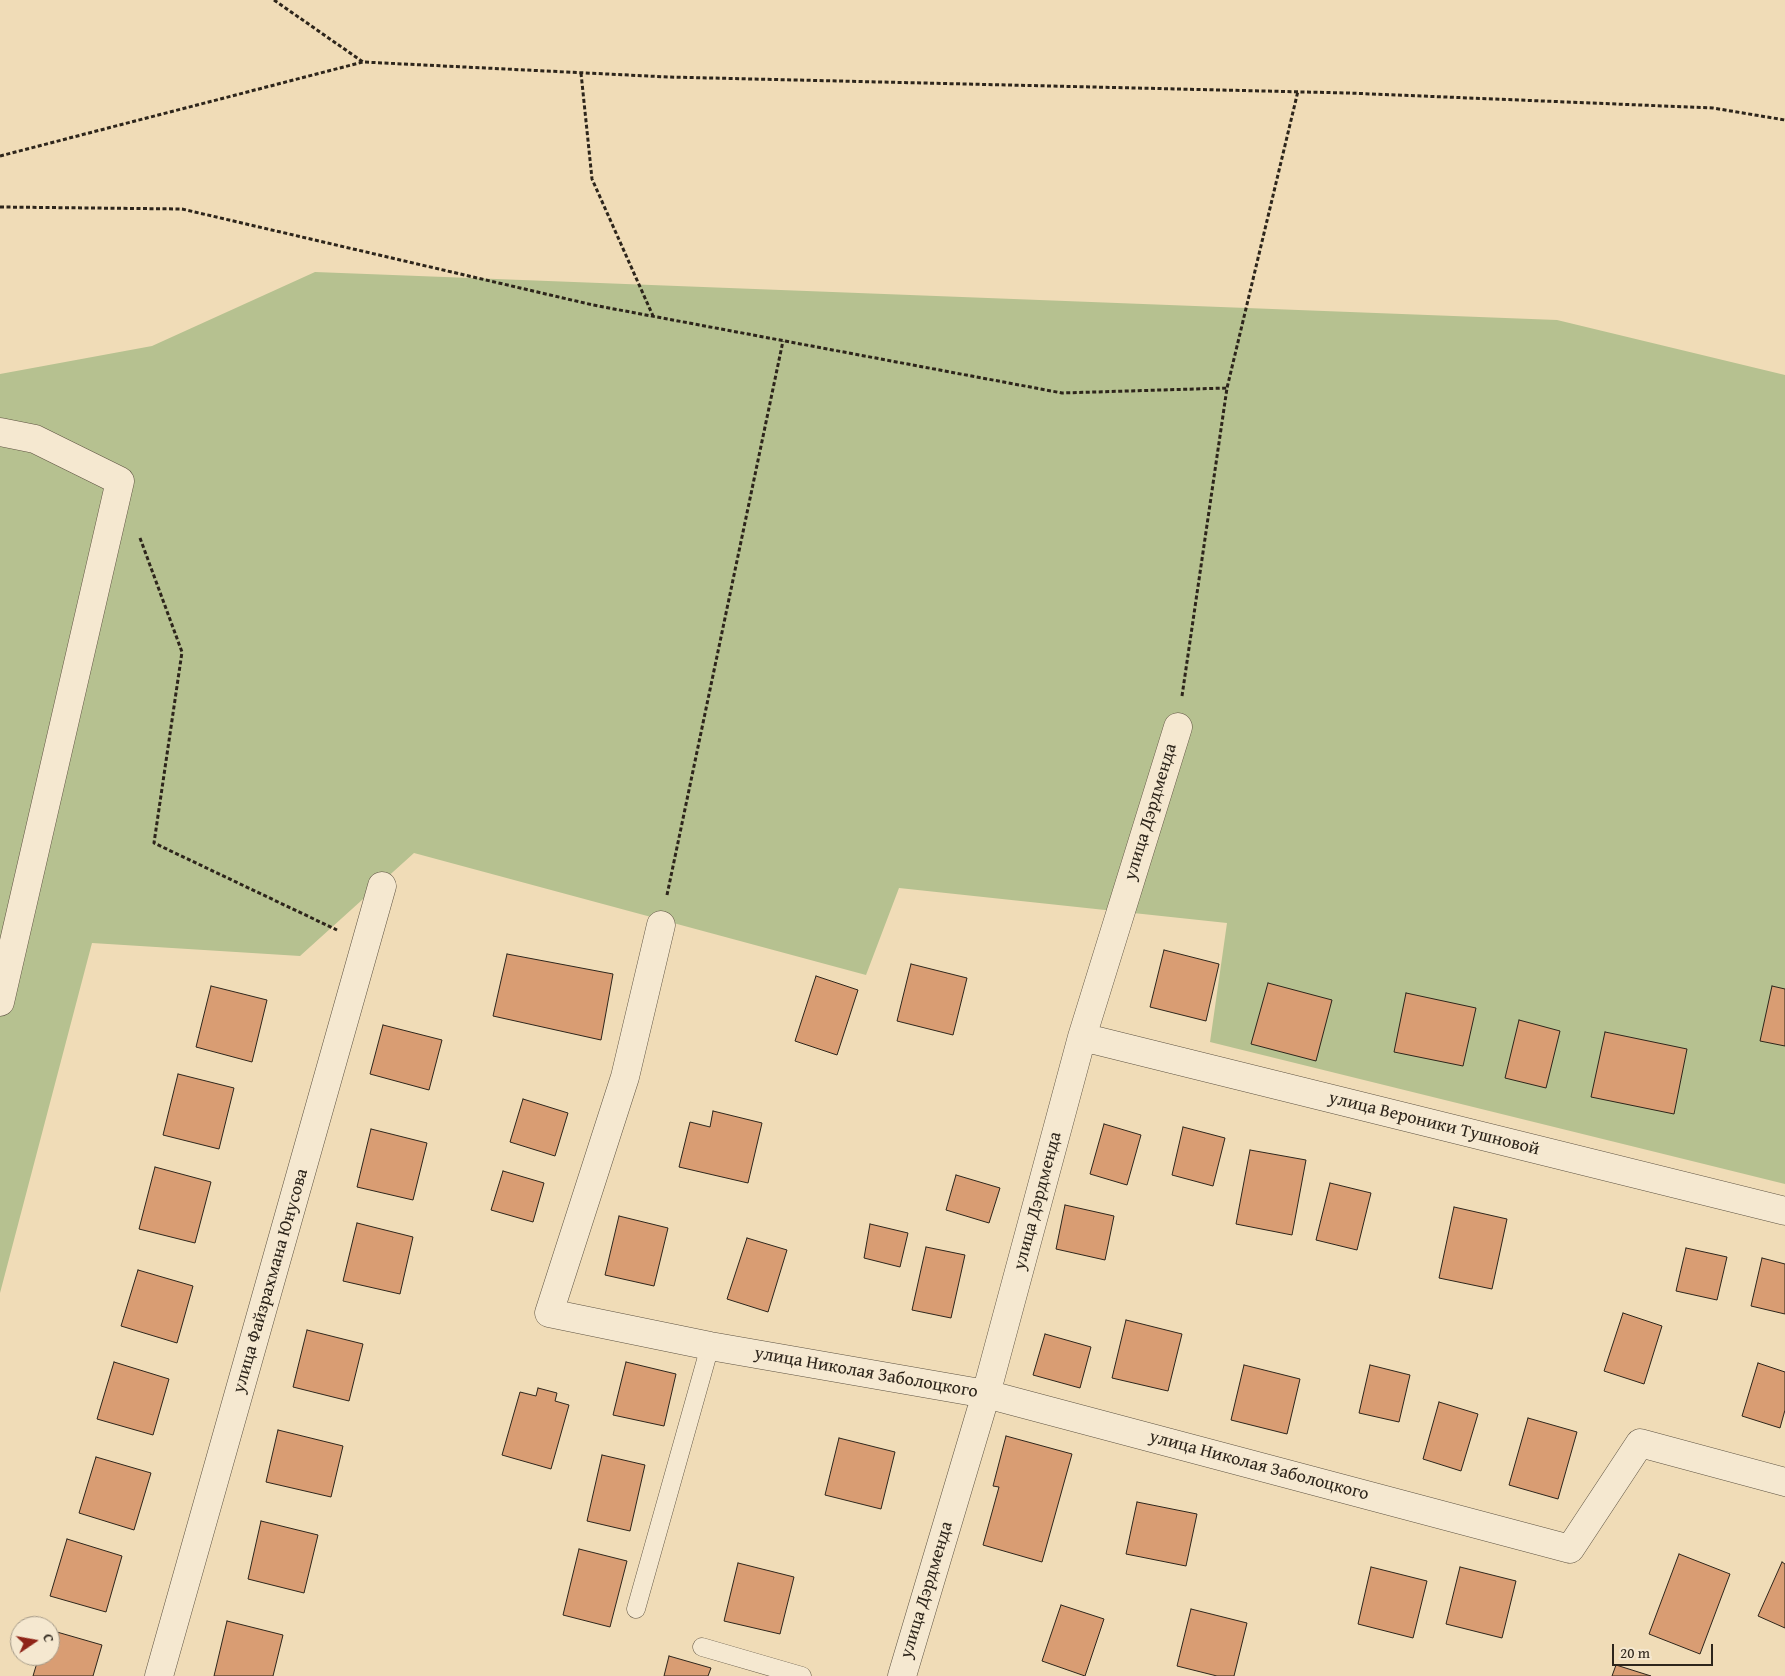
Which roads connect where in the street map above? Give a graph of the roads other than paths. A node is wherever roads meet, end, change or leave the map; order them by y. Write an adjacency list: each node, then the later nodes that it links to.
1 (0, 432): 5 (street)
2 (1178, 727): 6 (street, улица Дэрдменда)
3 (382, 886): 13 (street, улица Файзрахмана Юнусова)
4 (661, 925): 8 (street, улица Николая Заболоцкого)
5 (0, 1002)
6 (1082, 1037): 7 (street, улица Вероники Тушновой); 9 (street, улица Дэрдменда)
7 (1785, 1211)
8 (710, 1346): 9 (street, улица Николая Заболоцкого); 11 (lane)
9 (986, 1394): 10 (street, улица Николая Заболоцкого); 15 (street, улица Дэрдменда)
10 (1785, 1482)
11 (636, 1609)
12 (702, 1647): 14 (lane)
13 (159, 1676)
14 (802, 1676)
15 (902, 1676)

